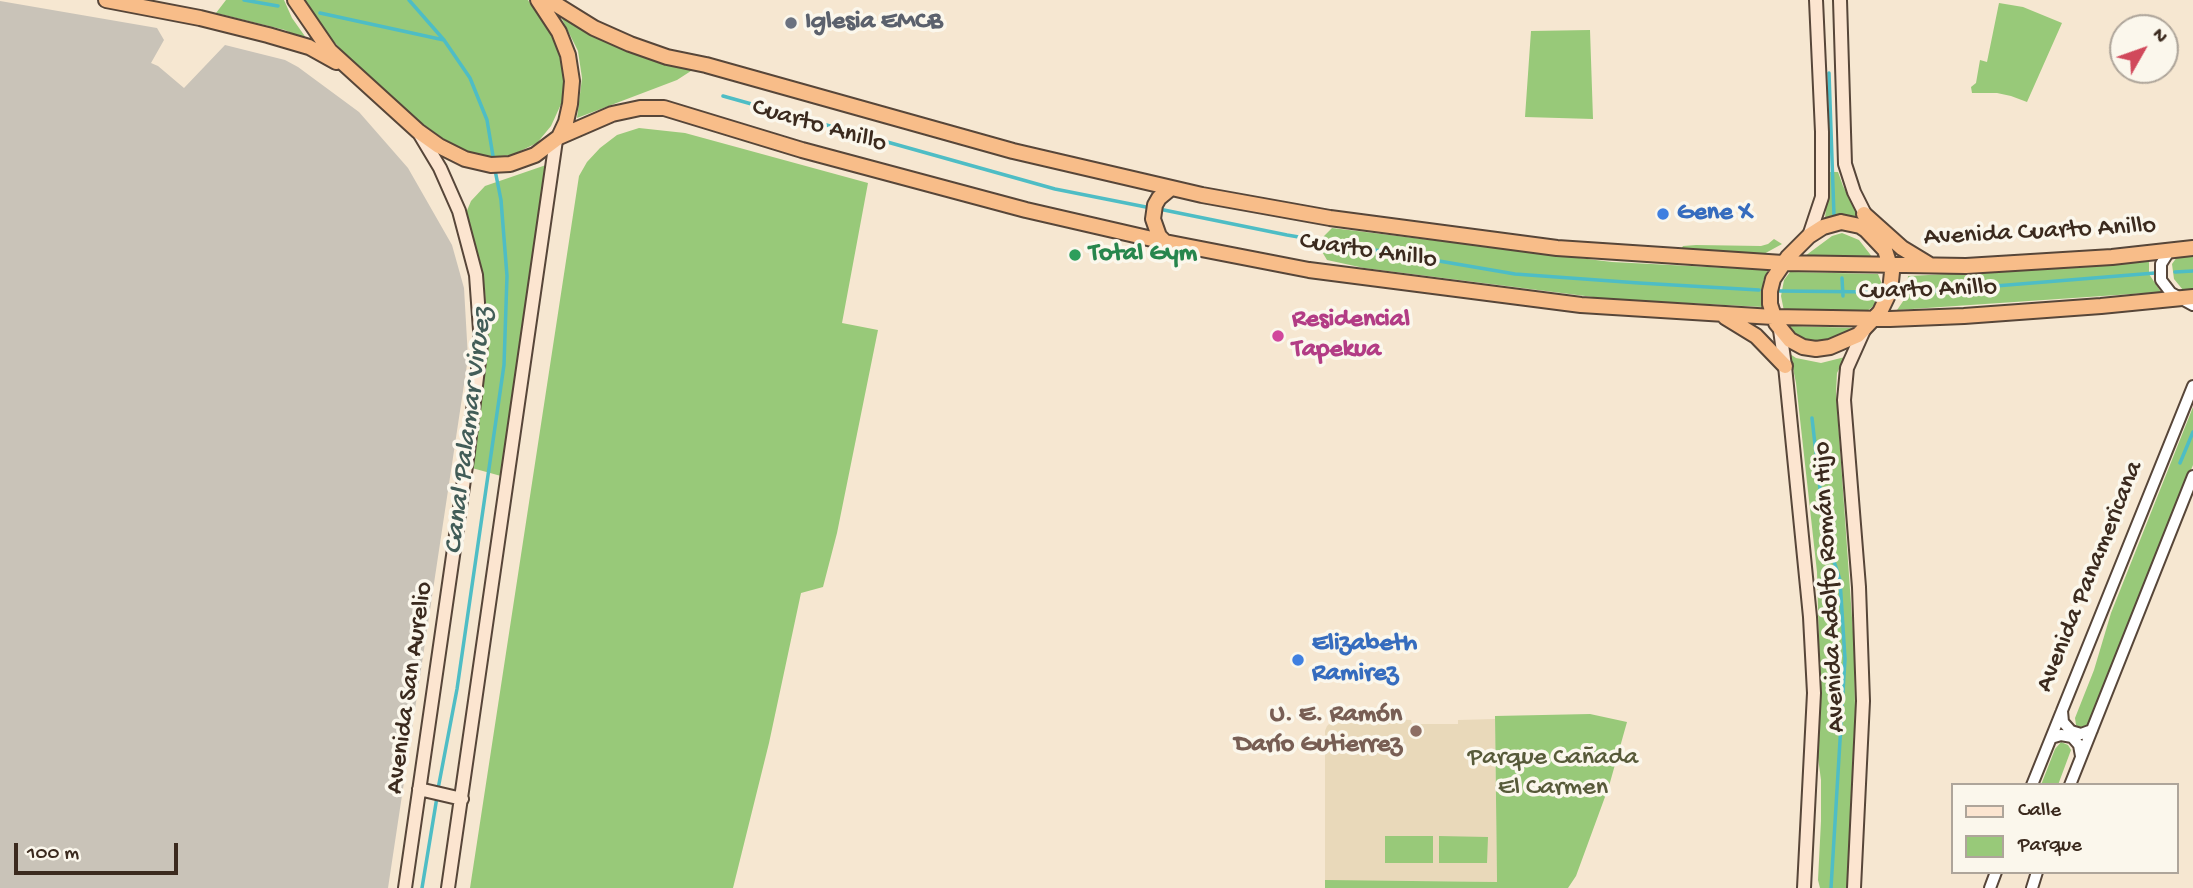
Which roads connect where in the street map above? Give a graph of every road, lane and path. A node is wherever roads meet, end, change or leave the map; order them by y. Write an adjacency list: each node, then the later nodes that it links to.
1 (295, 0): 9 (highway)
2 (538, 0): 11 (highway)
3 (549, 0): 12 (highway, Cuarto Anillo)
4 (1816, 0): 7 (main road)
5 (1840, 0): 8 (main road)
6 (120, 1): 9 (highway)
7 (1819, 57): 8 (main road); 17 (main road)
8 (1842, 57): 15 (main road)
9 (350, 70): 10 (highway)
10 (418, 131): 11 (highway, Cuarto Anillo); 39 (main road, Avenida San Aurelio)
11 (558, 138): 16 (highway, Cuarto Anillo); 40 (main road)
12 (1140, 181): 13 (highway, Cuarto Anillo); 14 (highway)
13 (1171, 188): 14 (highway); 22 (highway, Cuarto Anillo)
14 (1151, 211): 16 (highway); 18 (highway)
15 (1864, 214): 20 (main road); 24 (highway)
16 (1136, 235): 18 (highway, Cuarto Anillo)
17 (1809, 236): 20 (highway); 22 (highway)
18 (1165, 242): 26 (highway, Cuarto Anillo)
19 (2193, 248): 21 (highway, Avenida Cuarto Anillo)
20 (1885, 250): 23 (highway)
21 (2170, 250): 24 (highway, Avenida Cuarto Anillo); 25 (street)
22 (1783, 263): 23 (highway, Cuarto Anillo); 28 (highway)
23 (1890, 265): 24 (highway, Avenida Cuarto Anillo); 27 (highway)
24 (1931, 265)
25 (2189, 300): 27 (highway, Cuarto Anillo)
26 (1717, 314): 28 (highway, Cuarto Anillo); 30 (highway)
27 (1875, 318): 28 (highway, Cuarto Anillo); 29 (highway)
28 (1776, 323): 29 (highway); 30 (main road, Avenida Adolfo Román Hijo)
29 (1864, 330): 42 (main road, Avenida Adolfo Román Hijo)
30 (1785, 366): 41 (main road, Avenida Adolfo Román Hijo)
31 (2193, 386): 33 (street, Avenida Panamericana)
32 (2193, 476): 34 (street)
33 (2062, 711): 34 (street); 35 (street, Avenida Panamericana)
34 (2092, 730): 36 (street)
35 (2050, 738): 36 (street); 37 (street, Avenida Panamericana)
36 (2081, 756): 38 (street)
37 (2033, 783)
38 (2071, 783)
39 (423, 791): 40 (main road); 43 (main road, Avenida San Aurelio)
40 (455, 798): 44 (main road)
41 (1808, 802): 45 (main road, Avenida Adolfo Román Hijo); 46 (main road)
42 (1853, 885)
43 (405, 888)
44 (448, 888)
45 (1804, 888)
46 (1812, 888)

